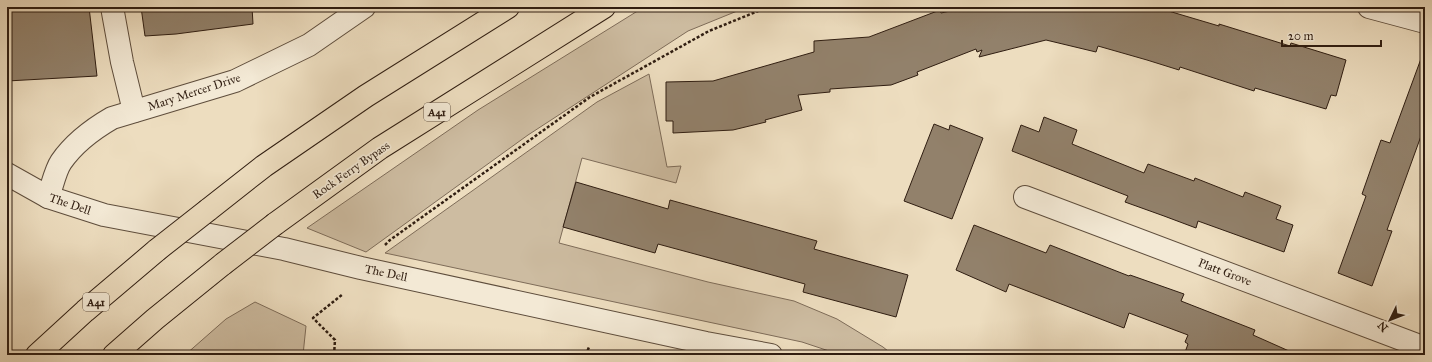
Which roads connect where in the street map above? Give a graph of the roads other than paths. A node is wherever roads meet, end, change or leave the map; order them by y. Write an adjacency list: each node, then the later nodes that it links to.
1 (112, 7): 7 (street)
2 (364, 7): 7 (street, Mary Mercer Drive)
3 (508, 7): 12 (highway, A41, bridge)
4 (604, 7): 13 (highway, Rock Ferry Bypass / A41, bridge)
5 (1370, 7): 6 (street)
6 (1425, 22)
7 (134, 111): 9 (street, Mary Mercer Drive)
8 (7, 174): 9 (street, The Dell)
9 (48, 197): 14 (street, The Dell)
10 (1025, 197): 11 (street, Platt Grove)
11 (1425, 348)
12 (37, 355)
13 (114, 355)
14 (771, 355)

